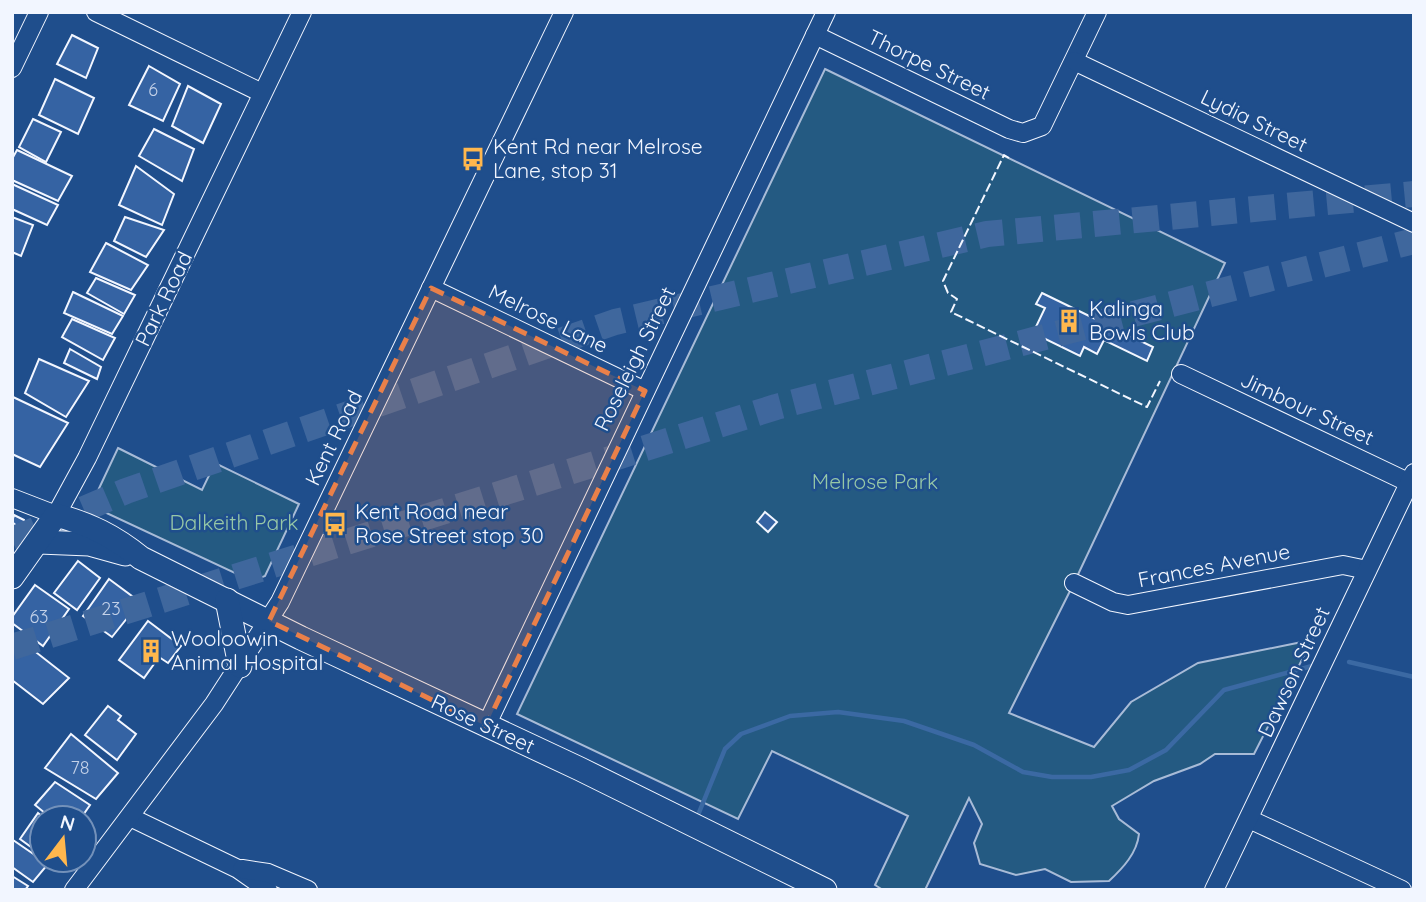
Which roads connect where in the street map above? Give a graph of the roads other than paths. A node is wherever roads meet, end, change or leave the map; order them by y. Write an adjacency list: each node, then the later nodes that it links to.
1 (39, 12): 9 (street)
2 (96, 12): 10 (street)
3 (302, 12): 10 (street, Park Road)
4 (564, 12): 12 (street, Kent Road)
5 (826, 12): 7 (street, Roseleigh Street)
6 (1097, 12): 8 (street)
7 (815, 36): 8 (street, Thorpe Street); 14 (street, Roseleigh Street)
8 (1074, 61): 11 (street, Lydia Street)
9 (12, 68)
10 (262, 93): 17 (street, Park Road)
11 (1414, 223)
12 (431, 288): 14 (street, Melrose Lane); 24 (street, Kent Road)
13 (1181, 374): 15 (street, Jimbour Street)
14 (645, 391): 26 (street, Roseleigh Street)
15 (1412, 480): 20 (street, Dawson Street)
16 (12, 498): 17 (street, Rose Street)
17 (56, 515): 18 (main road, Park Road); 19 (main road, Rose Street)
18 (38, 542): 19 (main road, Rose Street); 21 (main road, Park Road)
19 (141, 558): 23 (main road, Rose Street)
20 (1367, 570): 22 (street, Frances Avenue); 28 (street, Dawson Street)
21 (12, 577)
22 (1074, 583)
23 (228, 600): 24 (main road, Rose Street); 25 (main road)
24 (269, 621): 25 (street, Kent Road); 26 (main road, Rose Street)
25 (240, 666): 27 (street, Kent Road)
26 (486, 726): 33 (main road, Rose Street)
27 (130, 817): 29 (street); 30 (street, Kent Road)
28 (1249, 819): 34 (street, Dawson Street); 35 (street)
29 (238, 869): 31 (street); 32 (street)
30 (74, 890)
31 (268, 890)
32 (308, 890)
33 (825, 890)
34 (1214, 890)
35 (1402, 890)

